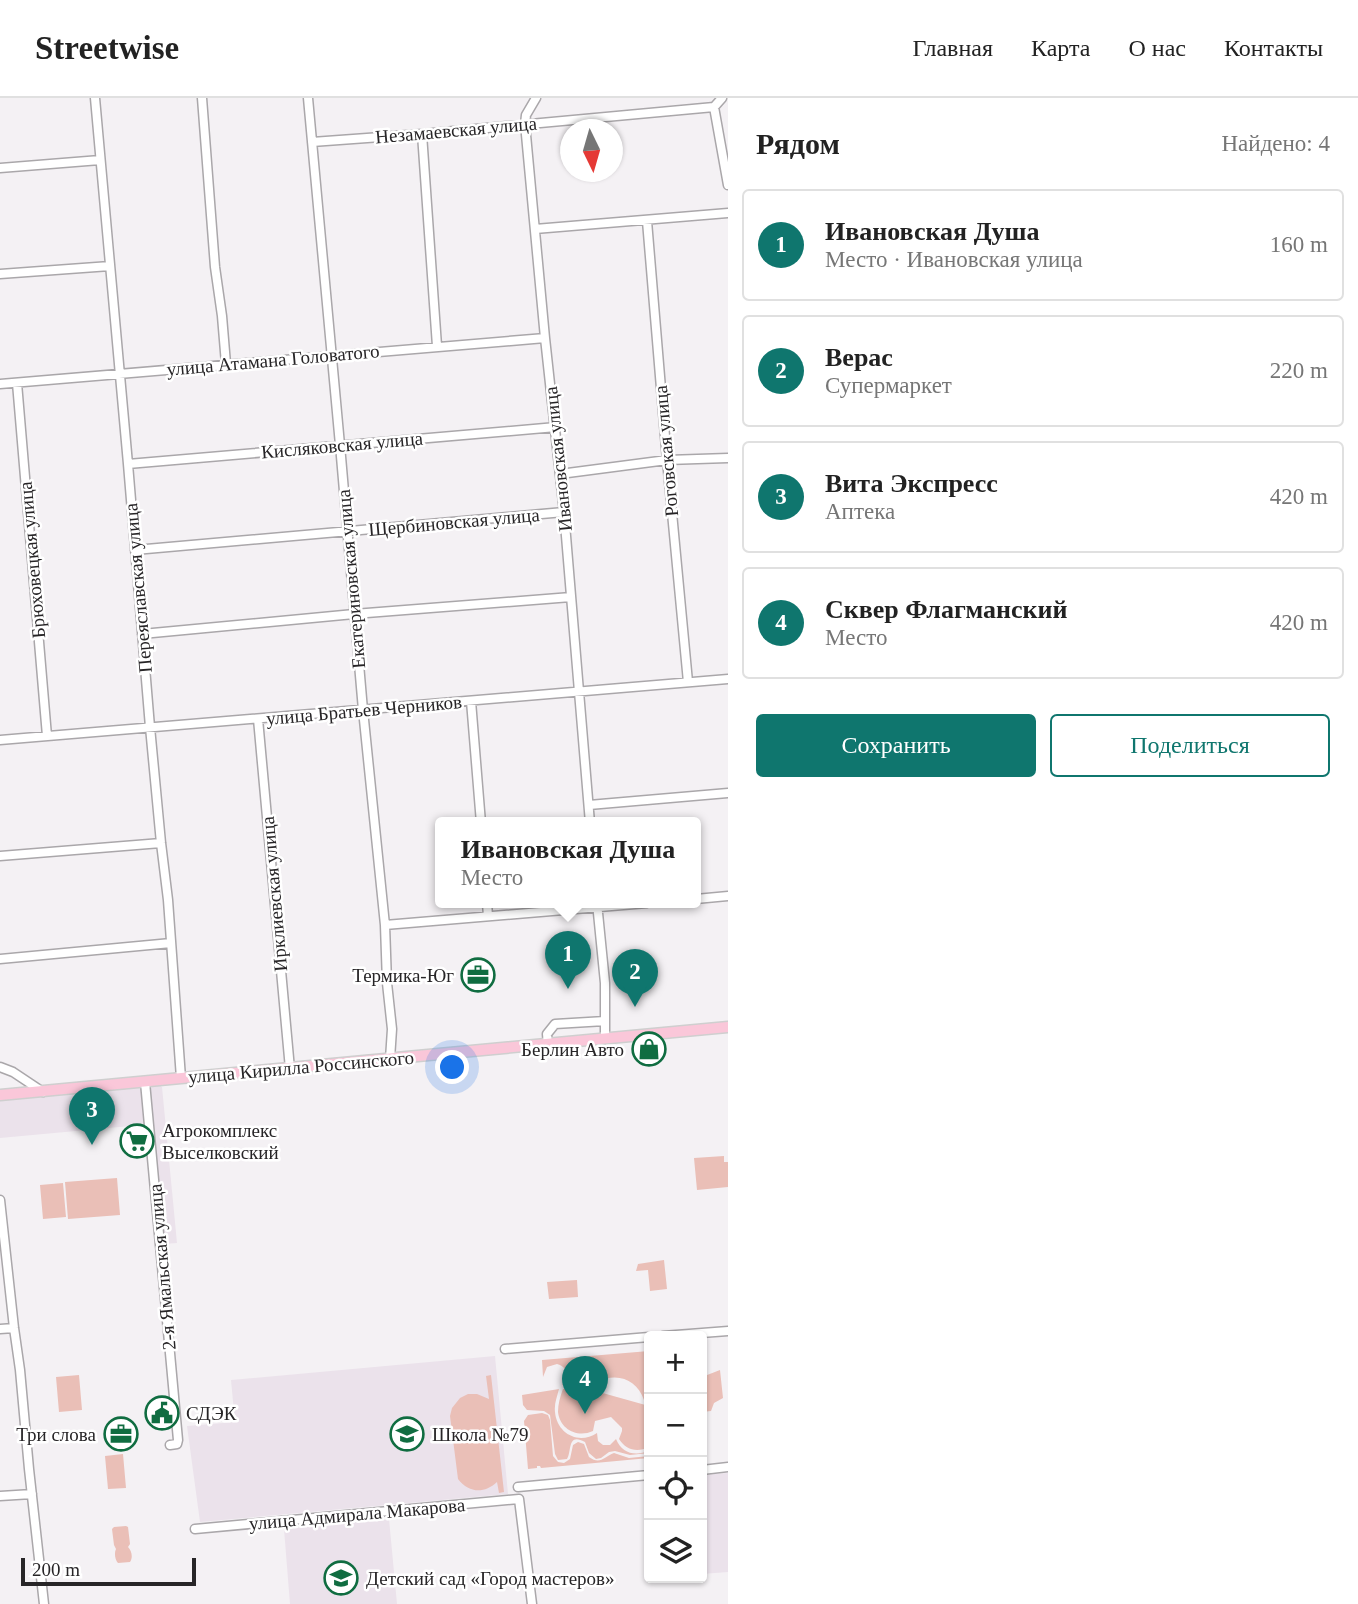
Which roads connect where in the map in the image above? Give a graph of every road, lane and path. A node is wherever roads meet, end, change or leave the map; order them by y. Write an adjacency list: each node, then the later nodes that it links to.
1 (94, 98): 10 (street, Переяславская улица)
2 (202, 98): 21 (street)
3 (308, 98): 9 (street, Екатериновская улица)
4 (536, 98): 7 (street, Ивановская улица)
5 (722, 98): 6 (street)
6 (714, 107): 7 (street, Незамаевская улица); 12 (street)
7 (525, 124): 8 (street, Незамаевская улица); 15 (street, Ивановская улица)
8 (422, 134): 9 (street, Незамаевская улица); 19 (street)
9 (312, 142): 20 (street, Екатериновская улица)
10 (100, 160): 11 (street); 16 (street, Переяславская улица)
11 (0, 168)
12 (728, 185)
13 (728, 213): 14 (street)
14 (647, 221): 15 (street); 28 (street, Роговская улица)
15 (535, 229): 18 (street, Ивановская улица)
16 (110, 266): 17 (street); 22 (street, Переяславская улица)
17 (0, 274)
18 (545, 338): 19 (street, улица Атамана Головатого); 25 (street, Ивановская улица)
19 (437, 346): 20 (street, улица Атамана Головатого)
20 (332, 355): 21 (street, улица Атамана Головатого); 26 (street, Екатериновская улица)
21 (226, 364): 22 (street, улица Атамана Головатого)
22 (120, 374): 23 (street, улица Атамана Головатого); 29 (street, Переяславская улица)
23 (17, 383): 24 (street, улица Атамана Головатого); 44 (street, Брюховецкая улица)
24 (0, 384)
25 (556, 427): 26 (street, Кисляковская улица); 30 (street, Ивановская улица)
26 (340, 445): 29 (street, Кисляковская улица); 32 (street, Екатериновская улица)
27 (728, 458): 28 (street)
28 (667, 460): 30 (street); 38 (street, Роговская улица)
29 (128, 464): 33 (street, Переяславская улица)
30 (560, 474): 31 (street, Ивановская улица)
31 (564, 512): 32 (street, Щербиновская улица); 34 (street, Ивановская улица)
32 (346, 531): 33 (street, Щербиновская улица); 35 (street, Екатериновская улица)
33 (135, 550): 36 (street, Переяславская улица)
34 (571, 597): 35 (street); 39 (street, Ивановская улица)
35 (354, 614): 36 (street); 41 (street, Екатериновская улица)
36 (142, 635): 43 (street, Переяславская улица)
37 (728, 679): 38 (street, улица Братьев Черников)
38 (688, 681): 39 (street, улица Братьев Черников)
39 (580, 692): 40 (street, улица Братьев Черников); 47 (street, Ивановская улица)
40 (471, 701): 41 (street, улица Братьев Черников); 48 (street)
41 (363, 710): 42 (street, улица Братьев Черников); 58 (street, Екатериновская улица)
42 (258, 719): 43 (street, улица Братьев Черников); 67 (street, Ирклиевская улица)
43 (150, 727): 44 (street, улица Братьев Черников); 50 (street, Переяславская улица)
44 (47, 736): 45 (street, улица Братьев Черников)
45 (0, 740)
46 (728, 793): 47 (street)
47 (589, 805): 49 (street, Ивановская улица)
48 (481, 817)
49 (590, 817)
50 (161, 843): 51 (street); 59 (street, Переяславская улица)
51 (0, 856)
52 (728, 896): 53 (street)
53 (701, 899)
54 (487, 908): 57 (street)
55 (568, 908): 57 (street)
56 (598, 908): 61 (street)
57 (488, 916): 58 (street)
58 (385, 925): 65 (street, Екатериновская улица)
59 (172, 943): 60 (street); 68 (street, Переяславская улица)
60 (0, 959)
61 (605, 1021): 63 (street); 64 (street)
62 (728, 1027): 63 (main road, улица Кирилла Россинского)
63 (605, 1040): 64 (main road, улица Кирилла Россинского)
64 (548, 1045): 65 (main road, улица Кирилла Россинского)
65 (390, 1059): 67 (main road, улица Кирилла Россинского)
66 (0, 1067): 70 (street)
67 (290, 1069): 68 (main road, улица Кирилла Россинского)
68 (181, 1079): 69 (main road, улица Кирилла Россинского)
69 (145, 1082): 70 (main road, улица Кирилла Россинского); 79 (street, 2-я Ямальская улица)
70 (43, 1092): 71 (main road, улица Кирилла Россинского)
71 (0, 1095)
72 (0, 1200): 73 (street)
73 (13, 1328): 74 (street); 84 (street)
74 (0, 1329)
75 (728, 1331): 76 (street)
76 (707, 1333)
77 (644, 1337): 78 (street)
78 (505, 1349)
79 (170, 1446)
80 (728, 1468): 81 (street)
81 (707, 1470)
82 (644, 1475): 83 (street)
83 (518, 1487)
84 (32, 1494): 85 (street); 87 (street)
85 (0, 1496)
86 (195, 1529): 88 (street, улица Адмирала Макарова)
87 (44, 1604)
88 (532, 1604)

